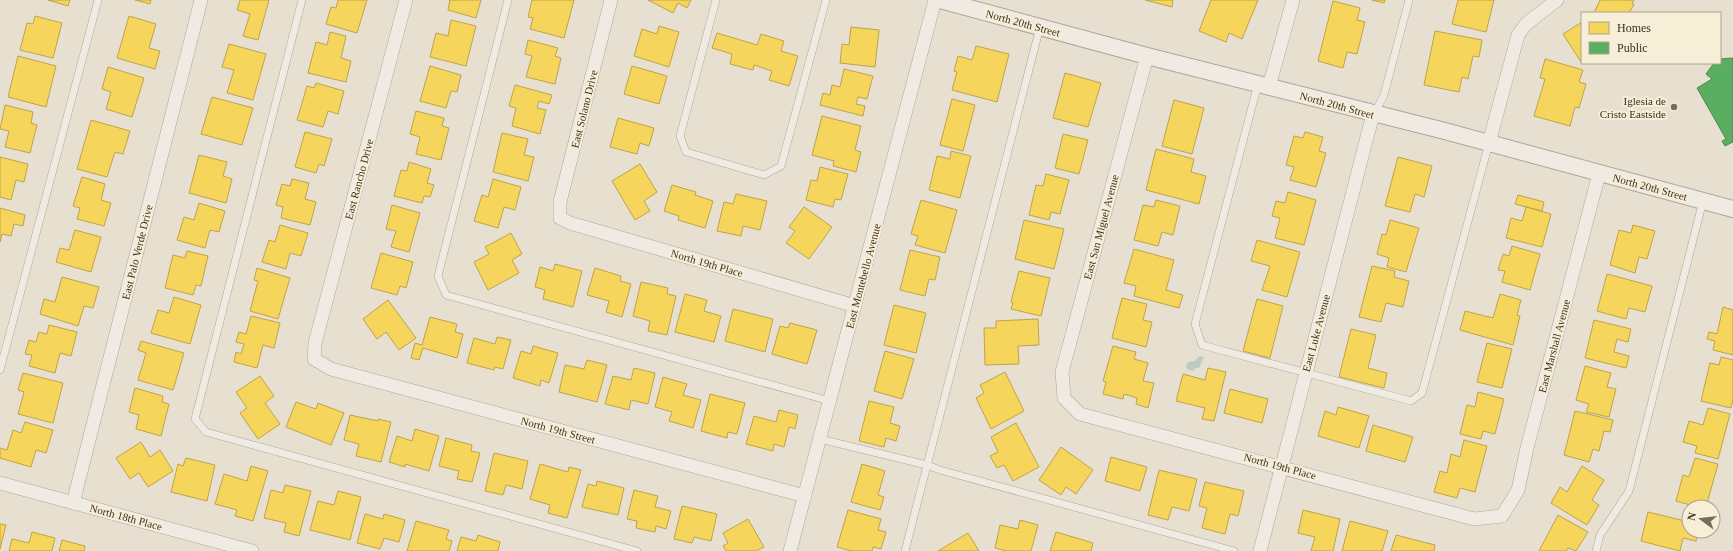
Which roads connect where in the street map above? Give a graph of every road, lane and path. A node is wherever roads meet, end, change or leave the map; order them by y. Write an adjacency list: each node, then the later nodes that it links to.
1 (98, 0): 25 (lane)
2 (200, 0): 34 (street, East Palo Verde Drive)
3 (302, 0): 37 (lane)
4 (406, 0): 24 (street, East Rancho Drive)
5 (508, 0): 28 (lane)
6 (611, 0): 22 (street, East Solano Drive)
7 (716, 0): 8 (lane)
8 (826, 0)
9 (936, 0): 23 (street, East Montebello Avenue)
10 (940, 0): 14 (street, North 20th Street)
11 (1293, 0): 16 (street)
12 (1409, 0): 17 (lane)
13 (1557, 0): 18 (street)
14 (1040, 27): 15 (street, North 20th Street); 30 (lane)
15 (1147, 56): 16 (street, North 20th Street); 27 (street, East San Miguel Avenue)
16 (1263, 86): 17 (street, North 20th Street); 26 (lane)
17 (1373, 114): 18 (street, North 20th Street); 26 (street, East Luke Avenue)
18 (1489, 143): 19 (street, North 20th Street); 26 (lane)
19 (1599, 174): 20 (street, North 20th Street); 35 (street, East Marshall Avenue)
20 (1703, 201): 21 (street, North 20th Street); 42 (lane)
21 (1733, 209)
22 (560, 218): 23 (street, North 19th Place)
23 (855, 306): 28 (street, East Montebello Avenue)
24 (314, 359): 33 (street, North 19th Street)
25 (0, 370)
26 (1306, 373): 31 (street, East Luke Avenue)
27 (1064, 398): 31 (street, North 19th Place)
28 (830, 401): 29 (street, East Montebello Avenue)
29 (820, 439): 30 (lane); 33 (street, East Montebello Avenue)
30 (927, 465): 39 (lane); 40 (lane)
31 (1282, 466): 35 (street, North 19th Place); 41 (street, East Luke Avenue)
32 (0, 483): 34 (street, North 18th Place)
33 (805, 496): 38 (street, East Montebello Avenue)
34 (73, 503): 36 (street, North 18th Place)
35 (1502, 516)
36 (252, 551)
37 (637, 551)
38 (790, 551)
39 (905, 551)
40 (1234, 551)
41 (1260, 551)
42 (1596, 551)

